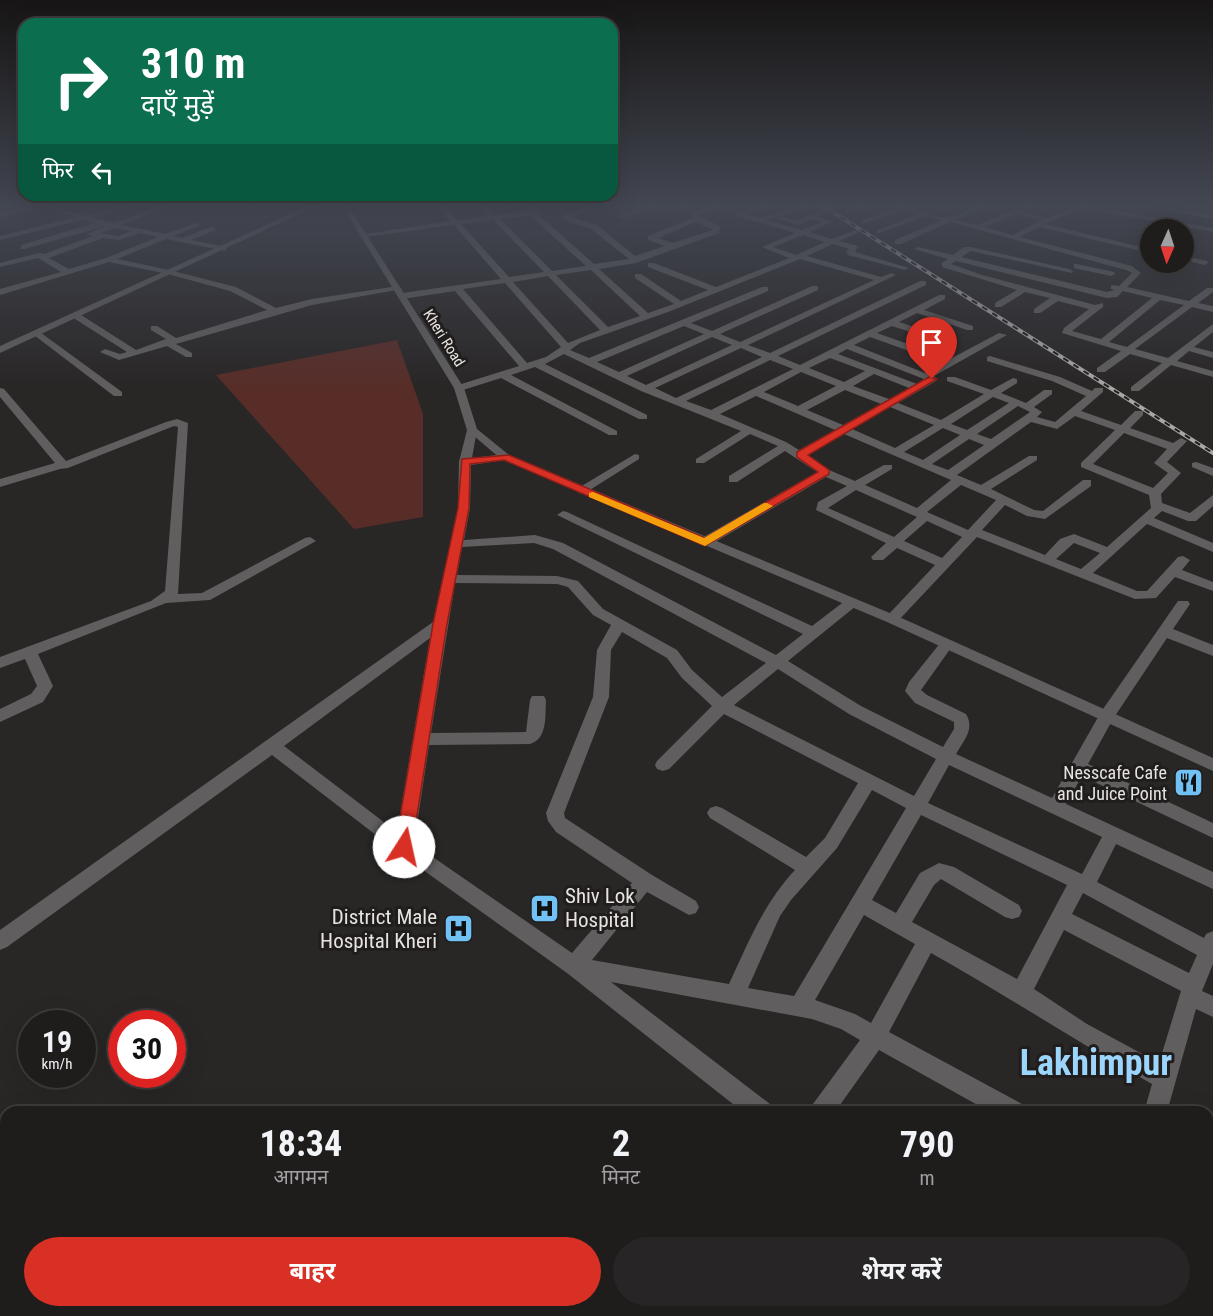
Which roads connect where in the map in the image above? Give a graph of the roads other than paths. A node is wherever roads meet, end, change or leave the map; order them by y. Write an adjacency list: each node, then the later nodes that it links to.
1 (57, 265): 22 (street)
2 (92, 265): 22 (street)
3 (137, 265): 23 (street)
4 (185, 265): 23 (street)
5 (383, 265): 38 (street, Kheri Road)
6 (493, 265): 27 (street)
7 (541, 265): 24 (street)
8 (603, 265): 18 (street)
9 (652, 265): 35 (street)
10 (776, 265): 35 (street)
11 (828, 265): 28 (street)
12 (896, 265): 19 (street)
13 (946, 265): 33 (street)
14 (987, 265): 39 (street)
15 (1059, 265): 20 (street)
16 (1076, 265): 20 (street)
17 (1118, 265): 21 (street)
18 (592, 267): 24 (street); 54 (street)
19 (905, 268)
20 (1073, 268): 21 (street); 34 (street)
21 (1137, 272): 34 (street)
22 (69, 273): 37 (street)
23 (167, 273): 51 (street); 53 (street)
24 (549, 274): 27 (street); 61 (street)
25 (892, 275): 28 (street)
26 (639, 276): 45 (street)
27 (506, 280): 30 (street); 73 (street)
28 (882, 280): 43 (street)
29 (923, 283): 81 (street)
30 (457, 288): 38 (street); 86 (street)
31 (765, 288): 56 (street)
32 (814, 288): 64 (street)
33 (1024, 289): 42 (street); 47 (street)
34 (1121, 289): 39 (street); 41 (street)
35 (716, 290): 45 (street)
36 (1210, 290): 46 (street)
37 (0, 292)
38 (400, 293): 51 (street); 97 (street, Kheri Road)
39 (1112, 295): 48 (street)
40 (942, 297): 50 (street)
41 (1158, 297): 46 (street); 69 (street)
42 (1056, 298): 48 (street); 52 (street)
43 (839, 299): 44 (street); 70 (street)
44 (849, 303)
45 (680, 304): 54 (street)
46 (1191, 304): 49 (street); 75 (street)
47 (998, 305)
48 (1096, 308): 69 (street)
49 (1213, 309)
50 (917, 310): 55 (street); 57 (street)
51 (275, 311): 67 (street)
52 (1037, 311)
53 (75, 315): 63 (street); 77 (street)
54 (646, 316): 61 (street)
55 (938, 317): 60 (street); 62 (street)
56 (684, 323): 64 (street); 83 (street)
57 (892, 323): 62 (street); 65 (street)
58 (1213, 327): 72 (street)
59 (154, 328): 67 (street)
60 (970, 328)
61 (606, 330): 73 (street)
62 (914, 330): 68 (street)
63 (37, 333): 74 (street); 104 (street)
64 (712, 334): 70 (street); 92 (street)
65 (870, 334): 71 (street); 85 (street)
66 (1002, 335): 85 (street)
67 (170, 341): 77 (street); 79 (street)
68 (947, 341)
69 (1102, 343): 75 (street)
70 (741, 345): 81 (street); 98 (street)
71 (847, 346): 78 (street); 93 (street)
72 (1188, 348): 80 (street); 84 (street)
73 (564, 349): 83 (street); 86 (street)
74 (0, 350)
75 (1128, 351): 84 (street); 89 (street)
76 (105, 352): 77 (street)
77 (135, 353)
78 (830, 354): 87 (street); 88 (street)
79 (189, 355)
80 (1213, 355)
81 (772, 356): 87 (street); 106 (street)
82 (990, 359): 110 (street)
83 (589, 362): 92 (street)
84 (1171, 362): 91 (street); 100 (street)
85 (951, 363): 93 (street)
86 (530, 365): 90 (street); 113 (street)
87 (802, 368): 96 (street); 102 (street)
88 (873, 370): 96 (street); 99 (street)
89 (1101, 370)
90 (502, 374): 97 (street); 119 (street)
91 (1213, 374)
92 (618, 376): 98 (street)
93 (927, 376): 99 (street)
94 (951, 379): 105 (street)
95 (1013, 381): 105 (street)
96 (846, 385): 107 (street); 109 (street)
97 (459, 388): 115 (street, Kheri Road)
98 (645, 388): 106 (street)
99 (919, 388): 107 (street)
100 (1135, 389)
101 (0, 391): 131 (street)
102 (756, 392): 109 (street); 112 (street)
103 (1048, 392): 108 (street)
104 (118, 393)
105 (992, 393): 108 (street); 114 (street)
106 (676, 402): 112 (street)
107 (891, 404): 114 (street); 117 (street)
108 (1025, 409): 110 (street); 120 (street); 121 (street)
109 (799, 410): 117 (street)
110 (1074, 412): 118 (street)
111 (1139, 413): 118 (street)
112 (712, 414): 116 (street)
113 (643, 417)
114 (942, 424): 120 (street); 123 (street)
115 (472, 430): 125 (street); 129 (street)
116 (749, 430): 122 (street); 128 (street)
117 (844, 430): 123 (street); 124 (street)
118 (1124, 430): 145 (street); 145 (street)
119 (613, 433)
120 (968, 434): 121 (street); 130 (street)
121 (993, 444): 137 (street)
122 (786, 446): 124 (street); 138 (street)
123 (896, 452): 130 (street)
124 (801, 454): 134 (street)
125 (505, 457): 129 (street); 143 (street)
126 (636, 457): 143 (street)
127 (1033, 458): 142 (street)
128 (700, 461)
129 (465, 462): 154 (street)
130 (924, 464): 137 (street)
131 (63, 465): 136 (street); 139 (street); 165 (street)
132 (1196, 465): 135 (street)
133 (888, 467): 141 (street)
134 (825, 472): 141 (street); 152 (street)
135 (1213, 472)
136 (74, 475)
137 (955, 477): 142 (street); 147 (street)
138 (733, 479)
139 (2, 480)
140 (1087, 483): 146 (street)
141 (854, 485): 147 (street); 153 (street)
142 (982, 489): 146 (street)
143 (581, 490): 152 (street)
144 (1213, 499): 145 (street)
145 (1156, 500): 149 (street)
146 (1005, 501): 150 (street)
147 (922, 514): 150 (street); 153 (street)
148 (563, 515): 172 (street)
149 (1145, 519): 155 (street); 156 (street)
150 (973, 534): 158 (street); 160 (street)
151 (310, 541): 165 (street)
152 (705, 542): 166 (street)
153 (895, 542): 157 (street); 160 (street)
154 (456, 544): 163 (street); 177 (street)
155 (1213, 548)
156 (1109, 552): 158 (street); 162 (street)
157 (878, 557)
158 (1048, 560): 162 (street)
159 (1183, 560): 161 (street)
160 (944, 564): 168 (street)
161 (1173, 571): 162 (street); 164 (street)
162 (1084, 574)
163 (449, 579): 169 (street); 170 (street)
164 (1213, 586)
165 (165, 599): 175 (street)
166 (851, 603): 168 (street); 172 (street)
167 (1183, 604): 171 (street)
168 (892, 619): 173 (street)
169 (619, 623): 179 (street); 197 (street)
170 (440, 624): 182 (street); 183 (street)
171 (1164, 632): 174 (street); 181 (street)
172 (814, 633): 177 (street)
173 (946, 645): 181 (street); 184 (street)
174 (1213, 651)
175 (29, 652): 176 (street); 180 (street)
176 (0, 663)
177 (778, 663): 179 (street); 184 (street)
178 (538, 700): 182 (street)
179 (722, 706): 185 (street); 188 (street)
180 (0, 716)
181 (1107, 716): 186 (street); 187 (street)
182 (423, 739): 194 (street)
183 (272, 746): 194 (street); 204 (street)
184 (945, 756): 189 (street); 190 (street)
185 (663, 765)
186 (1213, 765)
187 (1078, 767): 190 (street); 192 (street)
188 (868, 782): 189 (street); 195 (street)
189 (918, 806): 198 (street); 199 (street)
190 (1056, 806): 193 (street)
191 (716, 813): 195 (street)
192 (1213, 831)
193 (1113, 833): 196 (street); 198 (street)
194 (404, 847): 207 (street)
195 (808, 868): 210 (street)
196 (1213, 880)
197 (645, 881): 200 (street); 207 (street)
198 (1082, 883): 202 (street); 206 (street)
199 (861, 904): 203 (street); 211 (street)
200 (689, 907)
201 (1012, 911): 203 (street)
202 (1060, 918): 208 (street); 209 (street)
203 (899, 925): 205 (street)
204 (0, 941)
205 (927, 941): 208 (street); 213 (street)
206 (1211, 946): 209 (street)
207 (574, 966): 210 (street); 215 (street)
208 (1017, 990): 214 (street)
209 (1191, 991): 212 (street); 214 (street)
210 (735, 994): 211 (street)
211 (800, 1006): 213 (street)
212 (1213, 1007)
213 (876, 1036): 216 (street); 217 (street)
214 (1165, 1078): 218 (street)
215 (754, 1106)
216 (824, 1106)
217 (1003, 1106)
218 (1157, 1106)

